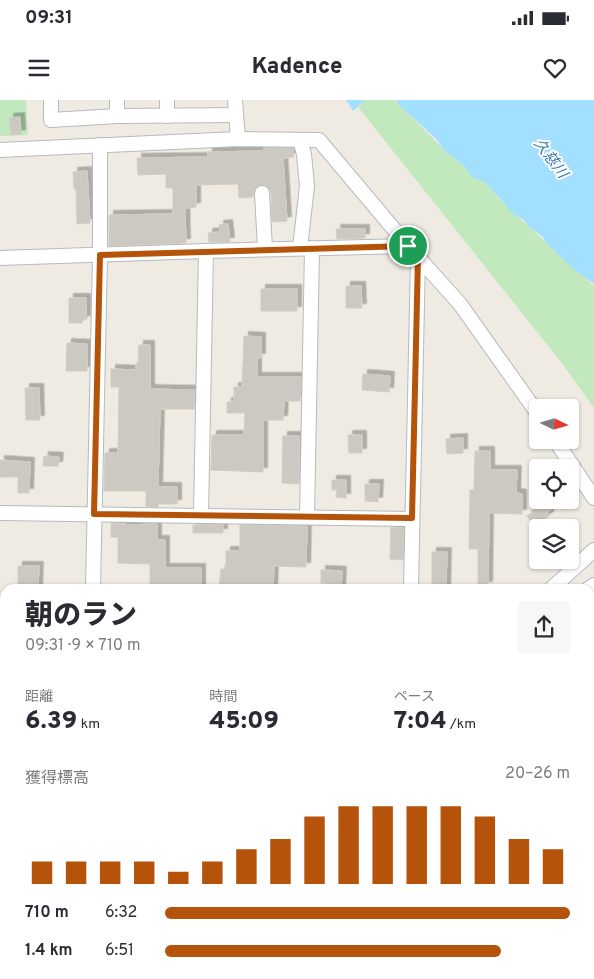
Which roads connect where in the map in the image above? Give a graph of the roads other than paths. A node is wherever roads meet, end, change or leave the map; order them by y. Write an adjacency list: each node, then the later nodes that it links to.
1 (51, 100): 6 (street)
2 (117, 100): 6 (street)
3 (167, 100): 7 (street)
4 (235, 100): 5 (street)
5 (236, 115): 7 (street); 8 (street)
6 (117, 116): 7 (street)
7 (167, 116)
8 (238, 139): 9 (street); 10 (street)
9 (300, 140): 13 (street); 16 (street)
10 (100, 145): 11 (street); 17 (street)
11 (0, 150)
12 (262, 193): 14 (street)
13 (306, 248): 14 (street); 16 (street); 25 (street)
14 (265, 249): 15 (street)
15 (206, 250): 17 (street); 24 (street)
16 (413, 251): 19 (street); 26 (street)
17 (100, 255): 18 (street); 23 (street)
18 (0, 258)
19 (529, 401)
20 (561, 449): 21 (street)
21 (594, 498)
22 (0, 513): 23 (street)
23 (94, 514): 24 (street); 28 (street)
24 (201, 515): 25 (street)
25 (307, 517): 26 (street)
26 (412, 518): 29 (street)
27 (594, 550): 30 (street)
28 (93, 584)
29 (411, 584)
30 (557, 584)

